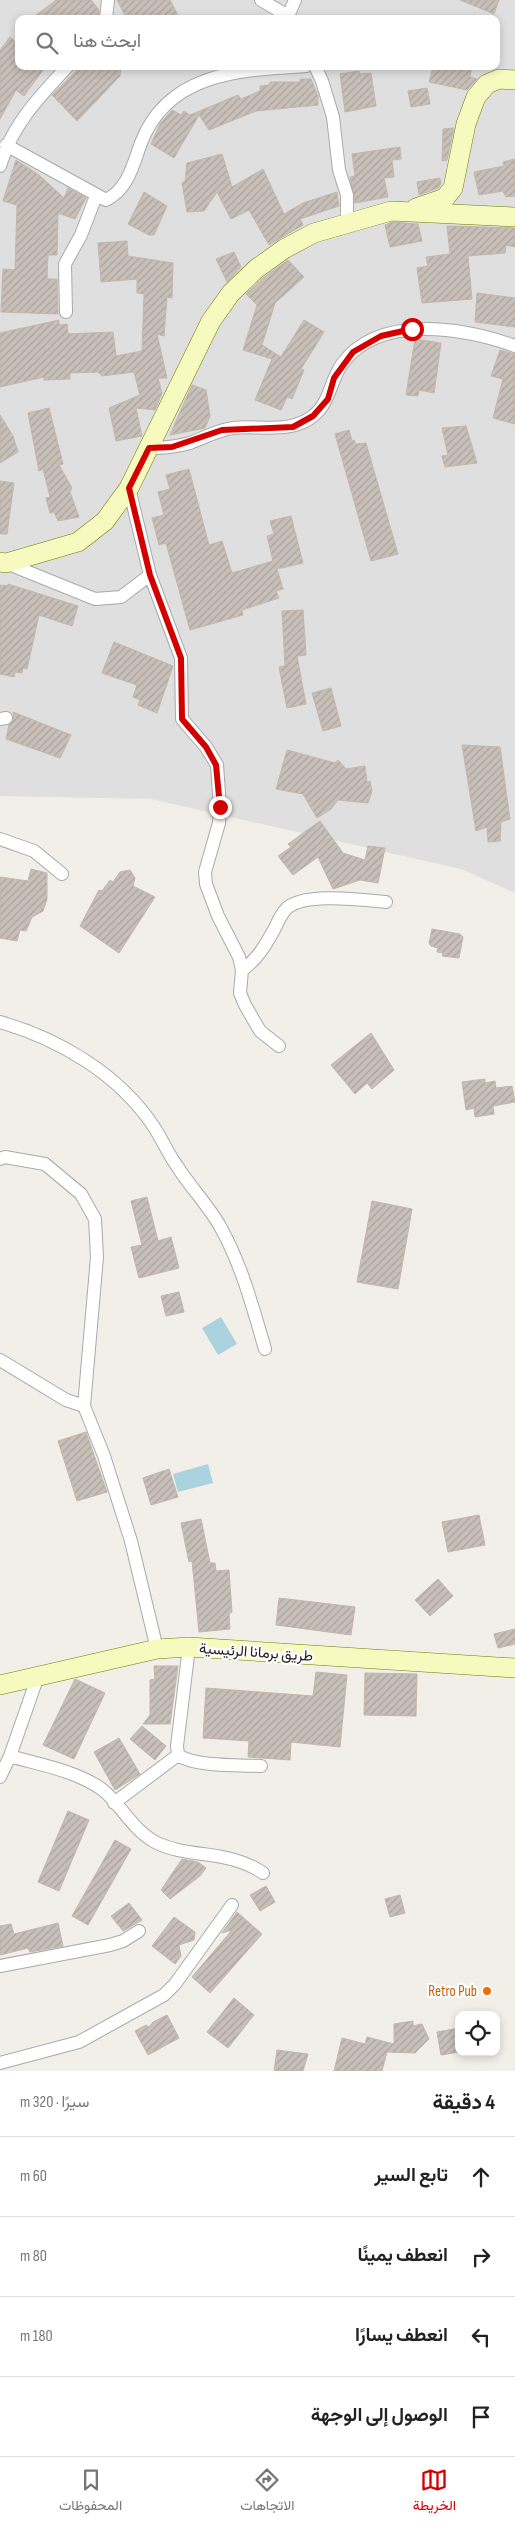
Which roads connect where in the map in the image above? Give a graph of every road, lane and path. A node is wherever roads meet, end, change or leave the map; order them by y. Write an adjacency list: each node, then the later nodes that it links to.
1 (108, 0): 4 (street)
2 (260, 0): 5 (street)
3 (295, 0): 6 (street)
4 (106, 15)
5 (285, 15)
6 (289, 15)
7 (64, 70): 11 (street)
8 (243, 70): 13 (street)
9 (317, 70): 16 (street)
10 (515, 80): 14 (street)
11 (6, 145): 12 (street); 13 (street)
12 (0, 166)
13 (96, 196): 17 (street)
14 (408, 211): 15 (street); 16 (street)
15 (515, 217)
16 (347, 222): 19 (street)
17 (66, 312)
18 (515, 346): 19 (street)
19 (149, 448): 20 (street)
20 (129, 488): 21 (street); 22 (street)
21 (3, 563): 22 (street)
22 (150, 575): 26 (street)
23 (0, 839): 24 (street)
24 (62, 874)
25 (386, 902): 26 (street)
26 (242, 970): 28 (street)
27 (0, 1022): 30 (street)
28 (279, 1046)
29 (0, 1158): 32 (street)
30 (265, 1349)
31 (0, 1360): 32 (street)
32 (84, 1406): 34 (street)
33 (188, 1647): 34 (street, طريق برمانا الرئيسية); 35 (street, طريق برمانا الرئيسية); 38 (street)
34 (157, 1649): 36 (street, طريق برمانا الرئيسية)
35 (515, 1668)
36 (38, 1676): 37 (street, طريق برمانا الرئيسية); 39 (street)
37 (0, 1685)
38 (178, 1754): 40 (street); 42 (street)
39 (10, 1756): 41 (street); 42 (street)
40 (260, 1766)
41 (0, 1777)
42 (114, 1803): 43 (street)
43 (263, 1873)
44 (232, 1906): 47 (street)
45 (139, 1931): 46 (street)
46 (0, 1966)
47 (0, 2062)

